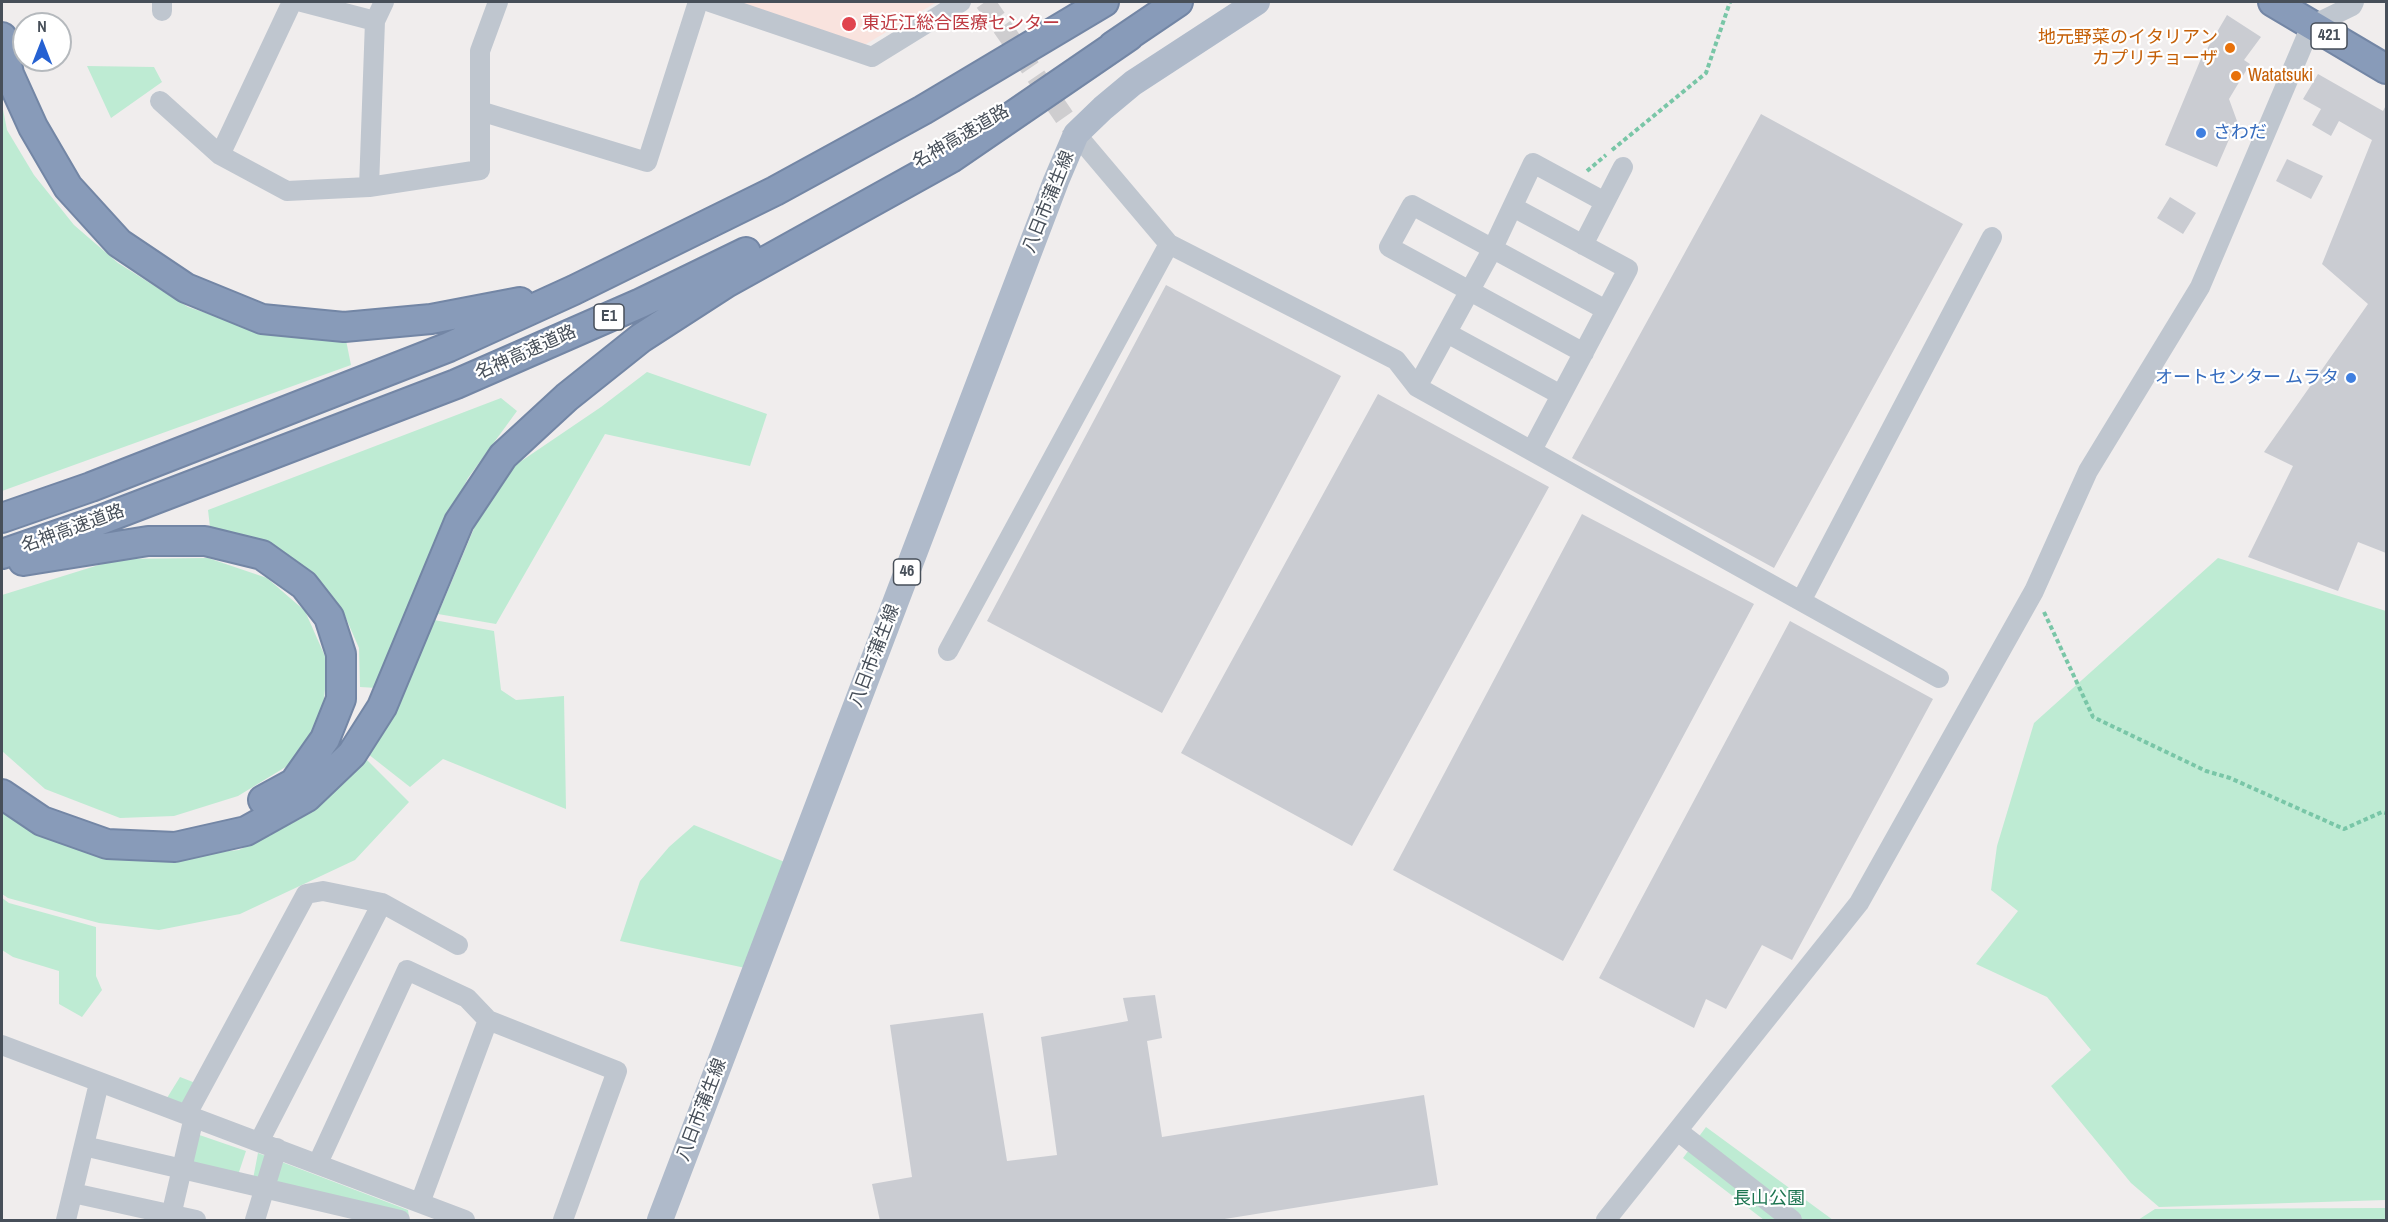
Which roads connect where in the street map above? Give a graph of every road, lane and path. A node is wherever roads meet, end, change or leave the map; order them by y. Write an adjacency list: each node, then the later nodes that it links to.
1 (292, 2): 22 (street)
2 (302, 2): 14 (street)
3 (384, 2): 14 (street)
4 (498, 2): 20 (street)
5 (698, 2): 20 (street)
6 (710, 2): 7 (street)
7 (961, 2)
8 (1104, 2): 32 (highway, 名神高速道路 / E1)
9 (1178, 2): 16 (highway, 名神高速道路 / E1)
10 (1257, 2): 21 (main road, 八日市蒲生線 / 46)
11 (1730, 2): 24 (path)
12 (2272, 2): 15 (highway, 421)
13 (2354, 2): 15 (street)
14 (375, 21): 25 (street)
15 (2311, 26): 18 (highway, 421); 43 (street)
16 (1129, 36): 41 (highway, 名神高速道路 / E1); 48 (highway)
17 (2, 38): 32 (highway)
18 (2386, 69)
19 (160, 101): 22 (street)
20 (480, 111): 25 (street)
21 (1076, 134): 29 (street); 73 (main road, 八日市蒲生線 / 46)
22 (220, 155): 25 (street)
23 (1623, 167): 26 (street)
24 (1586, 171)
25 (369, 187)
26 (1605, 202): 27 (street); 30 (street)
27 (1513, 207): 30 (street); 31 (street)
28 (1992, 237): 44 (street)
29 (1168, 244): 37 (street); 45 (street)
30 (1583, 244): 34 (street)
31 (1492, 250): 33 (street); 33 (street); 34 (street)
32 (574, 290): 40 (highway, 名神高速道路 / E1)
33 (1470, 291): 35 (street); 36 (street)
34 (1606, 310): 36 (street)
35 (1447, 333): 37 (street); 38 (street)
36 (1584, 353): 38 (street)
37 (1417, 387): 39 (street)
38 (1561, 395): 39 (street)
39 (1532, 450): 44 (street)
40 (2, 518)
41 (2, 554)
42 (2, 565): 47 (highway)
43 (2034, 591): 49 (path); 56 (street)
44 (1801, 601): 46 (street)
45 (948, 651)
46 (1939, 678)
47 (2, 772)
48 (2, 794)
49 (2386, 813)
50 (382, 903): 51 (street); 55 (street); 57 (street)
51 (458, 945)
52 (488, 1020): 59 (street); 64 (street); 72 (street)
53 (2, 1045): 54 (street)
54 (99, 1083): 55 (street); 58 (street)
55 (191, 1115): 57 (street); 60 (street)
56 (1679, 1132): 74 (street); 75 (street)
57 (268, 1145): 59 (street); 62 (street)
58 (84, 1146): 60 (street); 63 (street)
59 (318, 1163): 61 (street)
60 (182, 1169): 62 (street); 66 (street)
61 (355, 1178): 64 (street); 65 (street)
62 (264, 1189): 65 (street); 69 (street)
63 (73, 1193): 66 (street); 67 (street)
64 (431, 1211): 71 (street)
65 (346, 1214): 70 (street)
66 (170, 1218): 68 (street)
67 (66, 1221)
68 (196, 1221)
69 (255, 1221)
70 (400, 1221)
71 (465, 1221)
72 (563, 1221)
73 (660, 1221)
74 (1606, 1221)
75 (1792, 1221)

